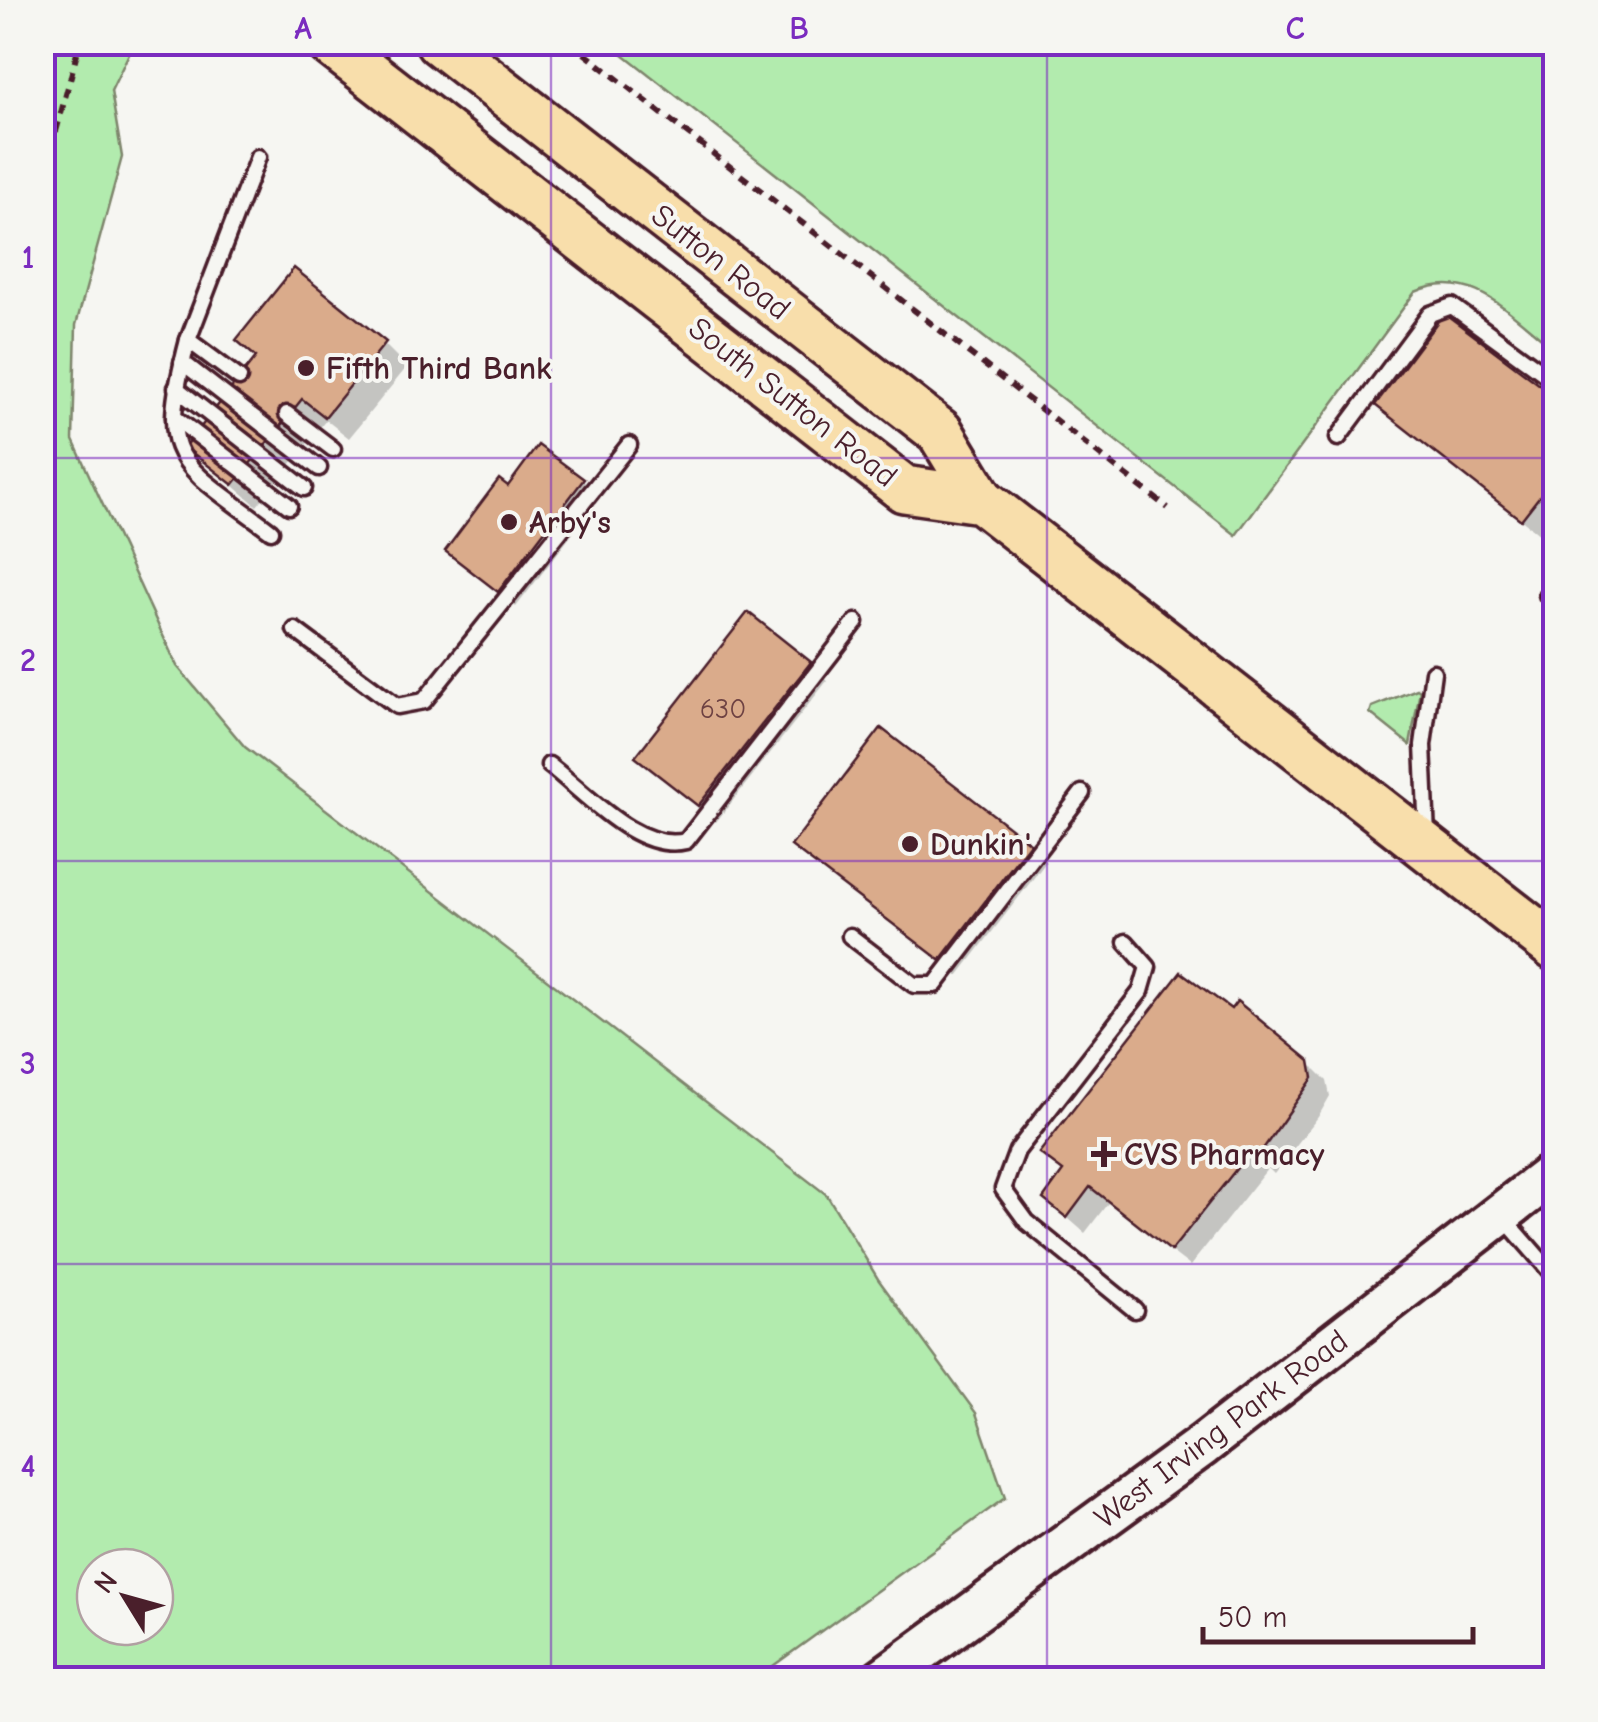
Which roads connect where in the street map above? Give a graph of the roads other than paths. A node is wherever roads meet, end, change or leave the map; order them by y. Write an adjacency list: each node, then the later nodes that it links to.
1 (329, 42): 16 (main road, South Sutton Road)
2 (439, 42): 16 (main road, Sutton Road)
3 (258, 158): 4 (lane)
4 (188, 340): 5 (lane); 6 (lane)
5 (182, 362): 8 (lane); 14 (lane)
6 (239, 378)
7 (1556, 382): 11 (lane)
8 (176, 388): 10 (lane); 15 (lane)
9 (288, 414): 13 (lane)
10 (174, 417): 17 (lane); 18 (lane)
11 (1338, 438)
12 (629, 444): 20 (lane)
13 (333, 449)
14 (319, 468)
15 (304, 488)
16 (981, 500): 24 (main road)
17 (289, 506)
18 (271, 531)
19 (856, 622): 22 (lane)
20 (295, 630)
21 (1433, 672): 24 (lane)
22 (549, 765)
23 (1082, 793): 25 (lane)
24 (1428, 852): 27 (main road)
25 (850, 936)
26 (1126, 942): 31 (lane)
27 (1556, 948)
28 (1556, 1171): 29 (main road, West Irving Park Road)
29 (1500, 1213): 30 (lane); 32 (main road, West Irving Park Road)
30 (1556, 1278)
31 (1135, 1310)
32 (880, 1680)

